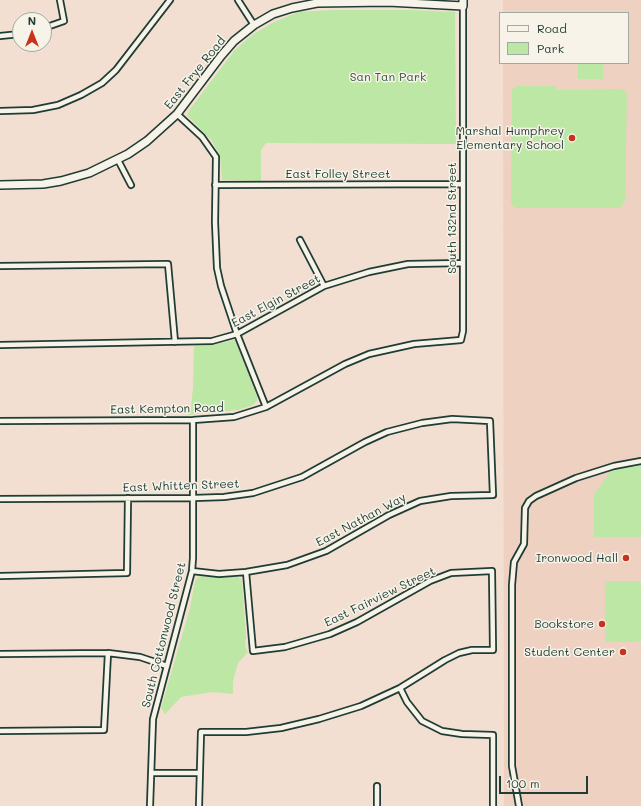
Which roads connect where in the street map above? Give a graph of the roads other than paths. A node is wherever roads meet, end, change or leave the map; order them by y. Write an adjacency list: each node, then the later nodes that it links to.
1 (60, 0): 8 (street)
2 (162, 0): 7 (street)
3 (170, 0): 7 (street)
4 (238, 0): 9 (street)
5 (317, 1): 6 (street, East Frye Road); 9 (street, East Frye Road)
6 (463, 3): 15 (street, South 132nd Street)
7 (166, 4): 12 (street)
8 (52, 25)
9 (254, 25): 13 (street, East Frye Road)
10 (12, 35): 11 (street)
11 (0, 36)
12 (0, 111)
13 (177, 114): 14 (street, East Frye Road); 17 (street)
14 (118, 160): 16 (street); 18 (street, East Frye Road)
15 (462, 184): 17 (street, East Folley Street); 20 (street, South 132nd Street)
16 (130, 185)
17 (215, 185): 23 (street)
18 (0, 186)
19 (300, 240): 22 (street)
20 (463, 263): 22 (street, East Elgin Street); 24 (street, South 132nd Street)
21 (0, 266): 25 (street)
22 (324, 286): 23 (street, East Elgin Street)
23 (237, 334): 25 (street, East Elgin Street); 27 (street)
24 (462, 340): 27 (street, East Kempton Road)
25 (175, 342): 26 (street, East Elgin Street)
26 (0, 345)
27 (266, 408): 28 (street, East Kempton Road)
28 (193, 420): 29 (street, East Kempton Road); 33 (street, South Cottonwood Street)
29 (0, 421)
30 (641, 461): 50 (street)
31 (493, 495): 33 (street, East Whitten Street); 36 (street, East Nathan Way)
32 (128, 498): 33 (street, East Whitten Street); 34 (street, East Whitten Street); 37 (street)
33 (194, 498): 35 (street, South Cottonwood Street)
34 (0, 499)
35 (192, 571): 36 (street, East Nathan Way); 40 (street, South Cottonwood Street)
36 (246, 572): 41 (street, East Fairview Street)
37 (0, 576)
38 (108, 653): 39 (street); 40 (street); 42 (street)
39 (0, 654)
40 (167, 666): 43 (street, South Cottonwood Street)
41 (400, 688): 44 (street); 49 (street)
42 (0, 731)
43 (150, 773): 44 (street); 46 (street, South Cottonwood Street)
44 (199, 773): 47 (street)
45 (377, 786): 48 (street)
46 (150, 806)
47 (199, 806)
48 (377, 806)
49 (493, 806)
50 (519, 806)

